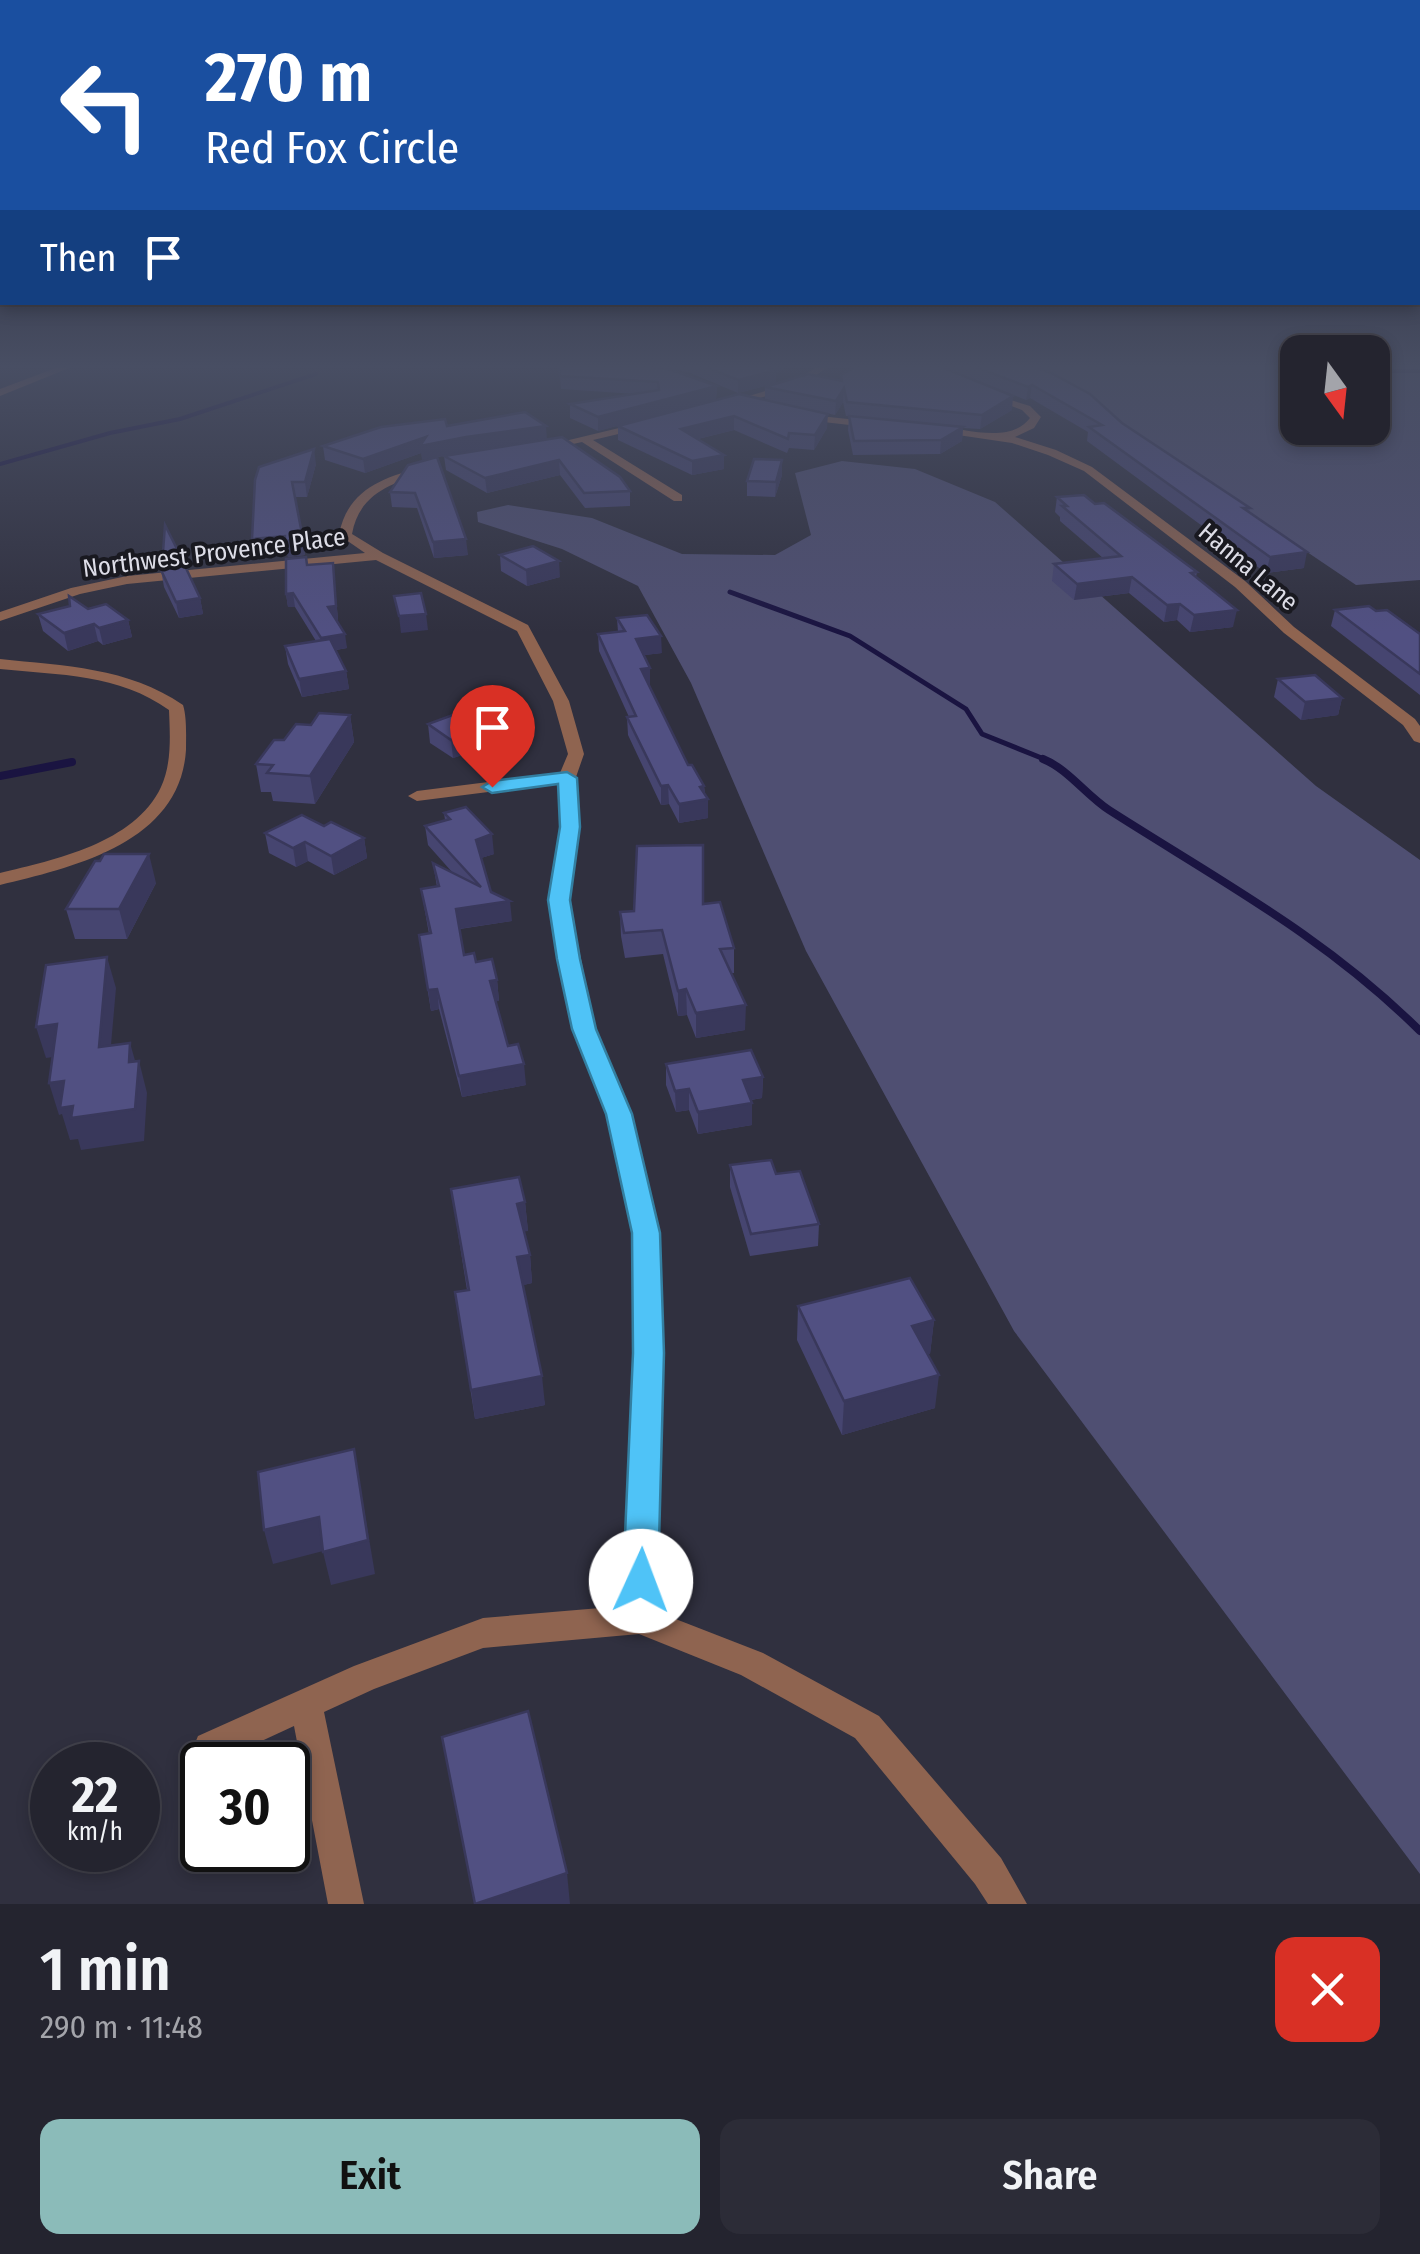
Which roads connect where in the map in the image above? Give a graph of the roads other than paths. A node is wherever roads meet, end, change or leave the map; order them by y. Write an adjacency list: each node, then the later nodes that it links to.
1 (610, 455): 4 (street)
2 (1064, 455): 8 (street, Hanna Lane)
3 (442, 467): 5 (street)
4 (678, 498)
5 (378, 556): 6 (street, Northwest Provence Place); 9 (street)
6 (0, 617)
7 (0, 664): 11 (street)
8 (1420, 738)
9 (567, 778): 10 (street); 12 (street)
10 (417, 796)
11 (0, 879)
12 (640, 1619): 13 (street); 16 (street)
13 (306, 1704): 14 (street); 15 (street)
14 (223, 1742)
15 (346, 1904)
16 (1009, 1904)

